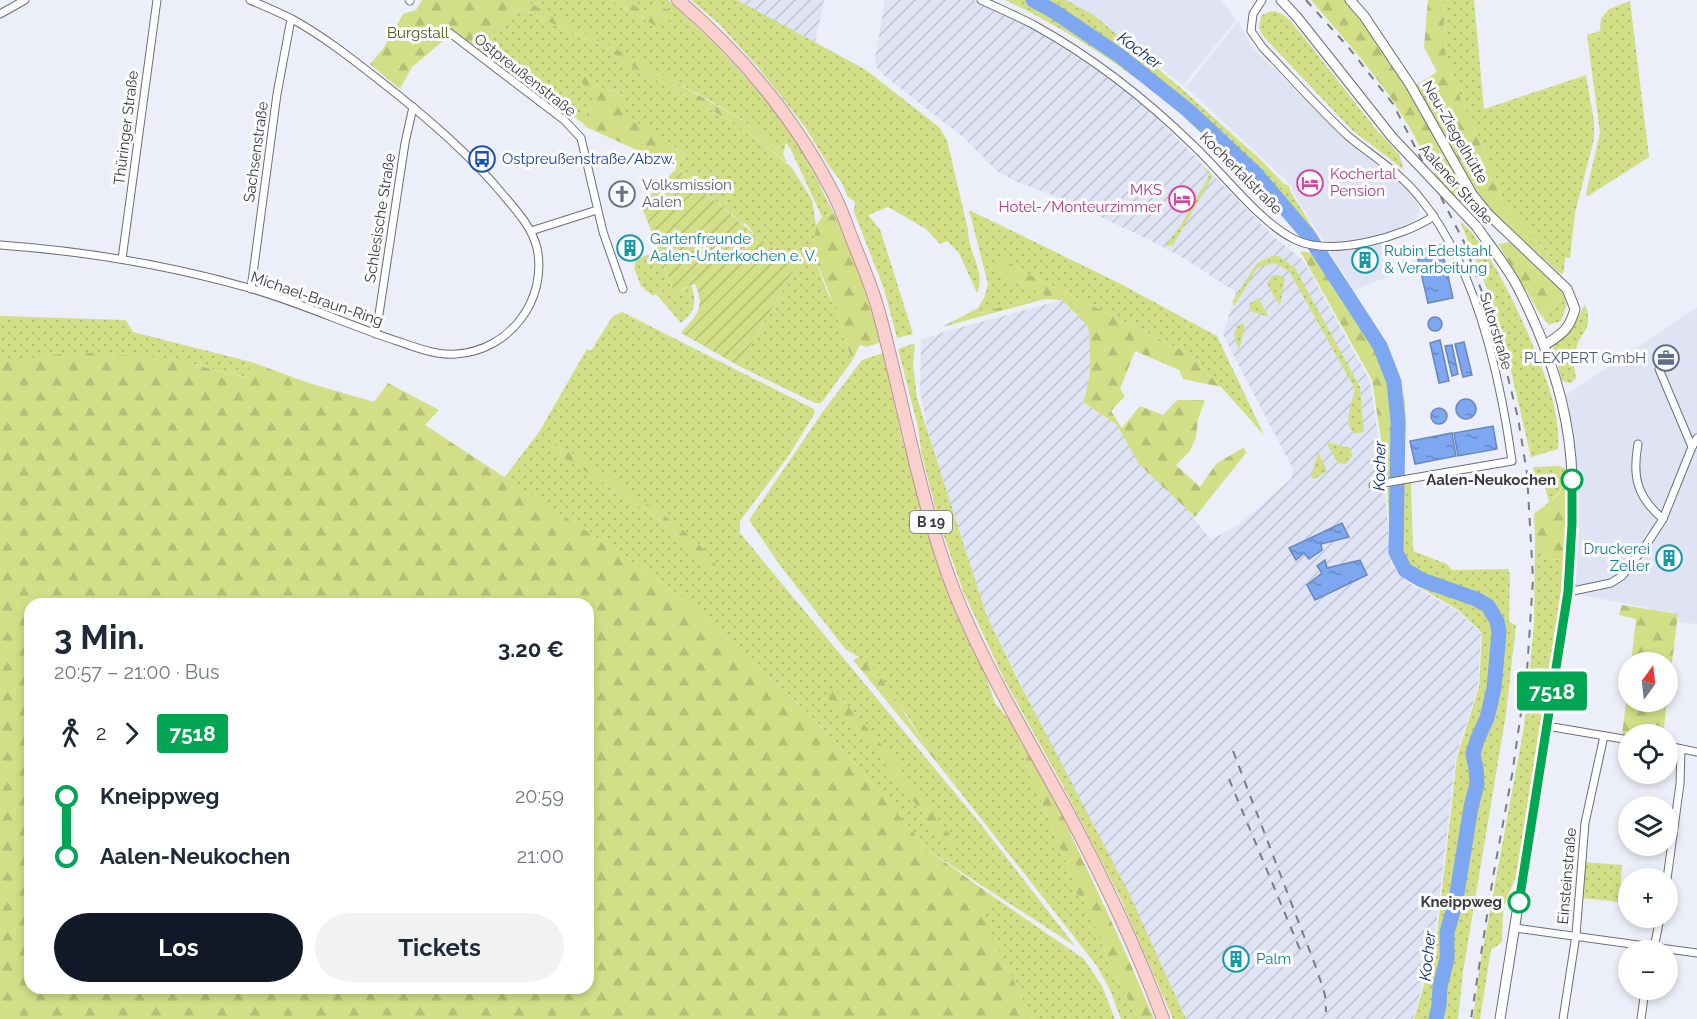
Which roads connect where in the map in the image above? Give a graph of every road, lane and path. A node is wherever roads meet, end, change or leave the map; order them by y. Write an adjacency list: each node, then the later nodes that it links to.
1 (25, 0): 9 (street)
2 (157, 0): 17 (street, Thüringer Straße)
3 (250, 0): 10 (street)
4 (678, 0): 42 (highway, B 19)
5 (981, 0): 14 (street, Kochertalstraße)
6 (1262, 0): 14 (street)
7 (1281, 0): 21 (street, Aalener Straße, bridge)
8 (1355, 2): 21 (street, Neu-Ziegelhütte)
9 (0, 14)
10 (291, 19): 12 (street); 18 (street, Sachsenstraße)
11 (450, 33): 13 (street, Ostpreußenstraße)
12 (413, 107): 15 (street); 20 (street, Schlesische Straße)
13 (597, 210): 15 (street); 19 (street, Ostpreußenstraße)
14 (1434, 216): 26 (street, Sutorstraße)
15 (531, 231): 20 (street, Michael-Braun-Ring)
16 (0, 245): 17 (street, Michael-Braun-Ring)
17 (122, 260): 18 (street, Michael-Braun-Ring)
18 (250, 288): 20 (street, Michael-Braun-Ring)
19 (623, 289)
20 (376, 334)
21 (1545, 345): 28 (street, Aalener Straße)
22 (1659, 369): 25 (street)
23 (1697, 438): 25 (street)
24 (1638, 444): 27 (street)
25 (1692, 447): 27 (street)
26 (1373, 485)
27 (1663, 519): 28 (street)
28 (1568, 592): 29 (street, Aalener Straße)
29 (1547, 726): 30 (street); 36 (street, Aalener Straße)
30 (1604, 736): 31 (street); 37 (street, Einsteinstraße)
31 (1618, 738)
32 (1678, 748): 33 (street)
33 (1681, 749): 34 (street); 35 (street)
34 (1697, 752)
35 (1669, 868)
36 (1515, 928): 37 (street); 43 (street, Aalener Straße)
37 (1576, 935): 38 (street); 44 (street, Einsteinstraße)
38 (1618, 943)
39 (1678, 951): 40 (street)
40 (1697, 953)
41 (1644, 1000): 45 (street)
42 (1163, 1019)
43 (1500, 1019)
44 (1563, 1019)
45 (1641, 1019)

